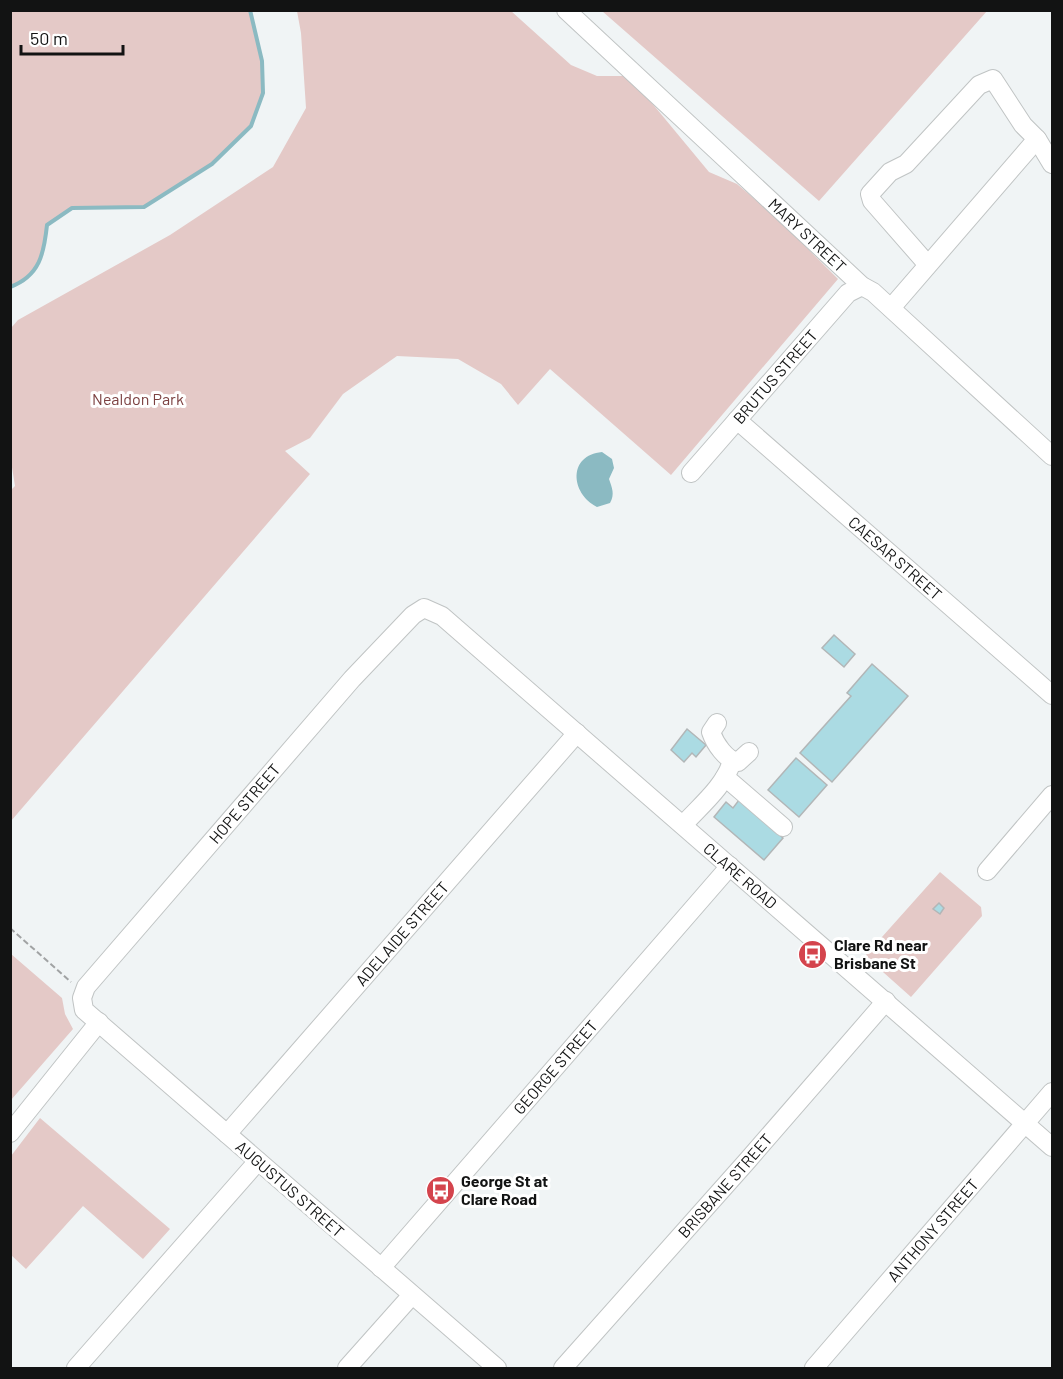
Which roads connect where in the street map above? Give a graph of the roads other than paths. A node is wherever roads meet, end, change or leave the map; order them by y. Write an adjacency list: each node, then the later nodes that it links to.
1 (566, 10): 5 (street, MARY STREET)
2 (1037, 140): 3 (street); 4 (street); 4 (street)
3 (1053, 164)
4 (928, 265): 6 (street)
5 (862, 286): 6 (street, MARY STREET); 7 (street, BRUTUS STREET)
6 (891, 308): 8 (street, MARY STREET)
7 (737, 420): 9 (street, BRUTUS STREET); 11 (street, CAESAR STREET)
8 (1053, 456)
9 (691, 473)
10 (424, 608): 13 (street, CLARE ROAD); 22 (street, HOPE STREET)
11 (1053, 695)
12 (717, 723): 15 (street)
13 (577, 733): 17 (street, CLARE ROAD); 27 (street, ADELAIDE STREET)
14 (749, 752): 15 (street)
15 (728, 769): 17 (street); 18 (street)
16 (1053, 795): 20 (street)
17 (683, 825): 19 (street, CLARE ROAD)
18 (783, 827)
19 (730, 867): 21 (street, CLARE ROAD); 30 (street, GEORGE STREET)
20 (987, 871)
21 (886, 1001): 25 (street, CLARE ROAD); 35 (street, BRISBANE STREET)
22 (83, 1004): 23 (street, AUGUSTUS STREET)
23 (99, 1022): 26 (street); 27 (street, AUGUSTUS STREET)
24 (1053, 1092): 25 (street, ANTHONY STREET)
25 (1026, 1123): 28 (street, CLARE ROAD); 36 (street, ANTHONY STREET)
26 (10, 1133)
27 (227, 1134): 29 (street, AUGUSTUS STREET)
28 (1053, 1147)
29 (258, 1161): 30 (street, AUGUSTUS STREET); 32 (street)
30 (381, 1268): 31 (street, AUGUSTUS STREET)
31 (412, 1294): 33 (street); 34 (street, AUGUSTUS STREET)
32 (76, 1368)
33 (347, 1368)
34 (497, 1368)
35 (563, 1368)
36 (814, 1368)

